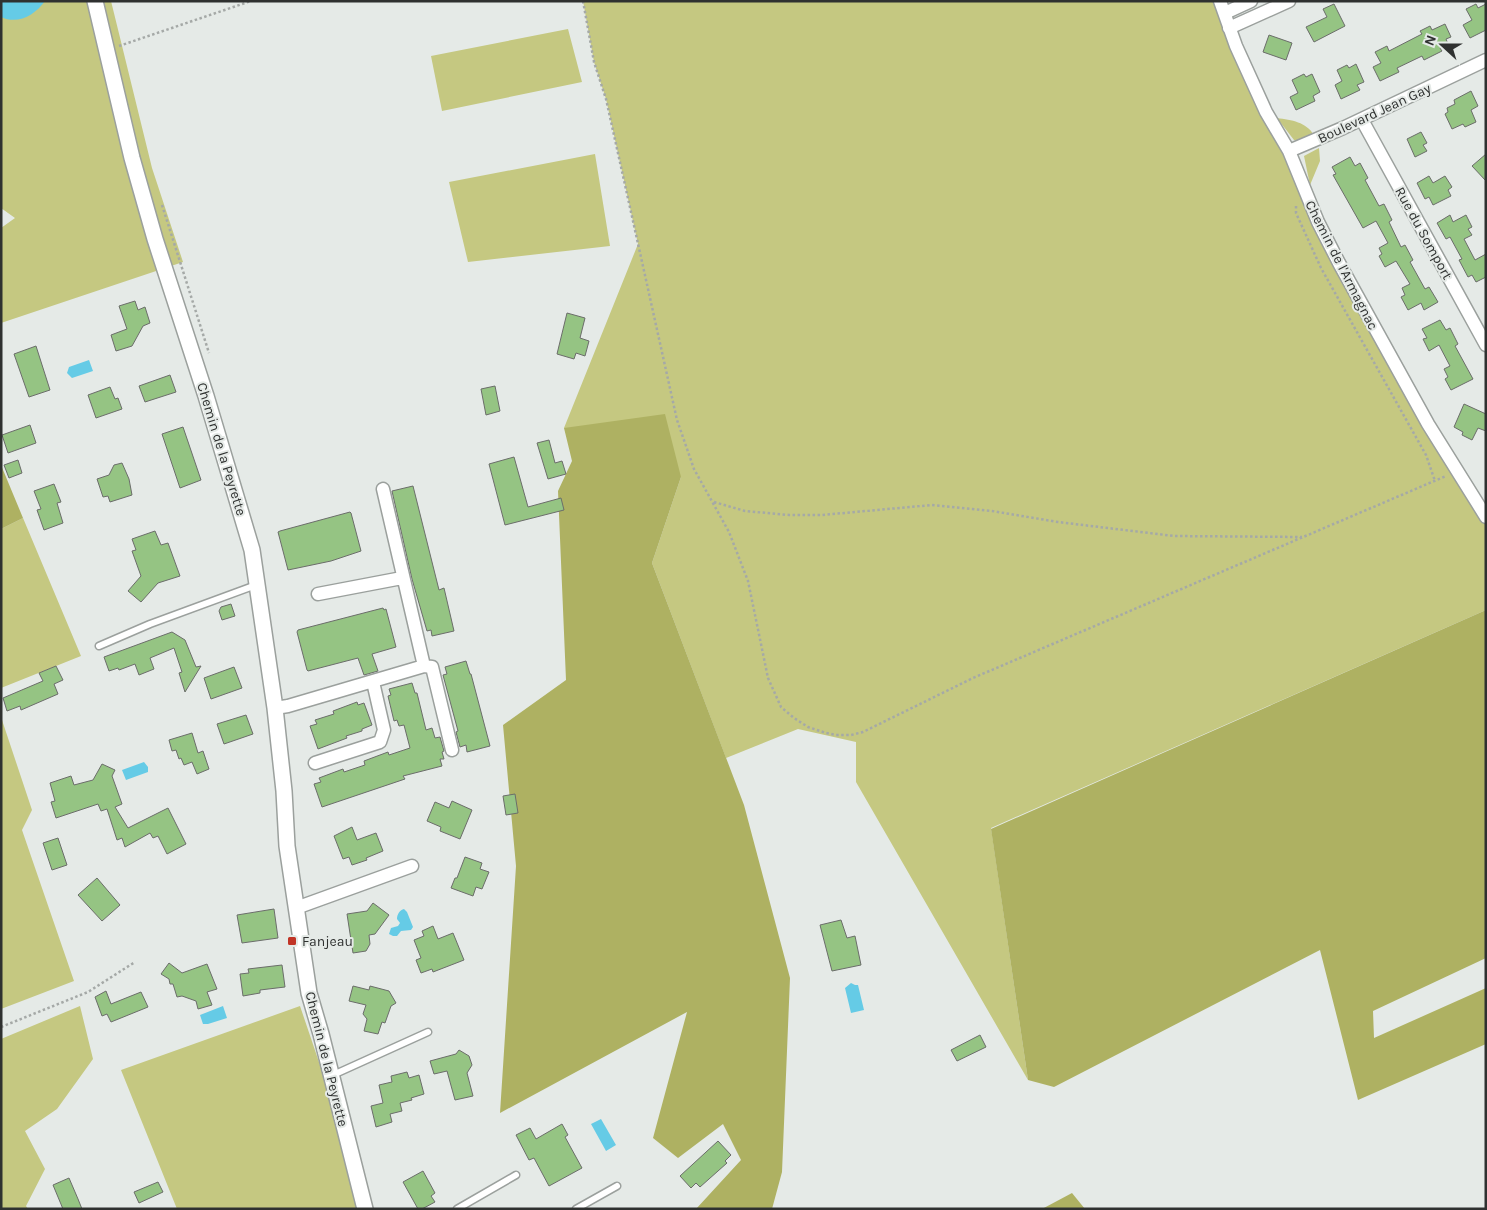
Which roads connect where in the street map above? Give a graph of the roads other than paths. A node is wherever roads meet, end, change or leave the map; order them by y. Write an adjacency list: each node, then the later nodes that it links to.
1 (95, 1): 14 (street, Chemin de la Peyrette)
2 (1289, 1): 5 (street)
3 (1242, 3): 4 (street); 5 (street)
4 (1223, 7): 6 (street, Chemin de l'Armagnac)
5 (1246, 22): 6 (street)
6 (1229, 28): 9 (street, Chemin de l'Armagnac)
7 (1486, 60): 8 (street, Boulevard Jean Gay)
8 (1362, 120): 9 (street, Boulevard Jean Gay); 10 (street, Rue du Somport)
9 (1290, 152): 12 (street, Chemin de l'Armagnac)
10 (1486, 345)
11 (383, 489): 13 (street)
12 (1486, 517)
13 (402, 578): 15 (street); 17 (street)
14 (258, 584): 16 (lane); 19 (street, Chemin de la Peyrette)
15 (318, 594)
16 (99, 646)
17 (424, 666): 18 (street); 20 (street)
18 (373, 682): 19 (street); 21 (street)
19 (275, 708): 23 (street, Chemin de la Peyrette)
20 (452, 750)
21 (314, 764)
22 (412, 866): 23 (street)
23 (296, 908): 25 (street, Chemin de la Peyrette)
24 (428, 1032): 25 (lane)
25 (332, 1076): 28 (street, Chemin de la Peyrette)
26 (516, 1175): 29 (lane)
27 (618, 1186): 30 (lane)
28 (365, 1209)
29 (457, 1209)
30 (576, 1209)

